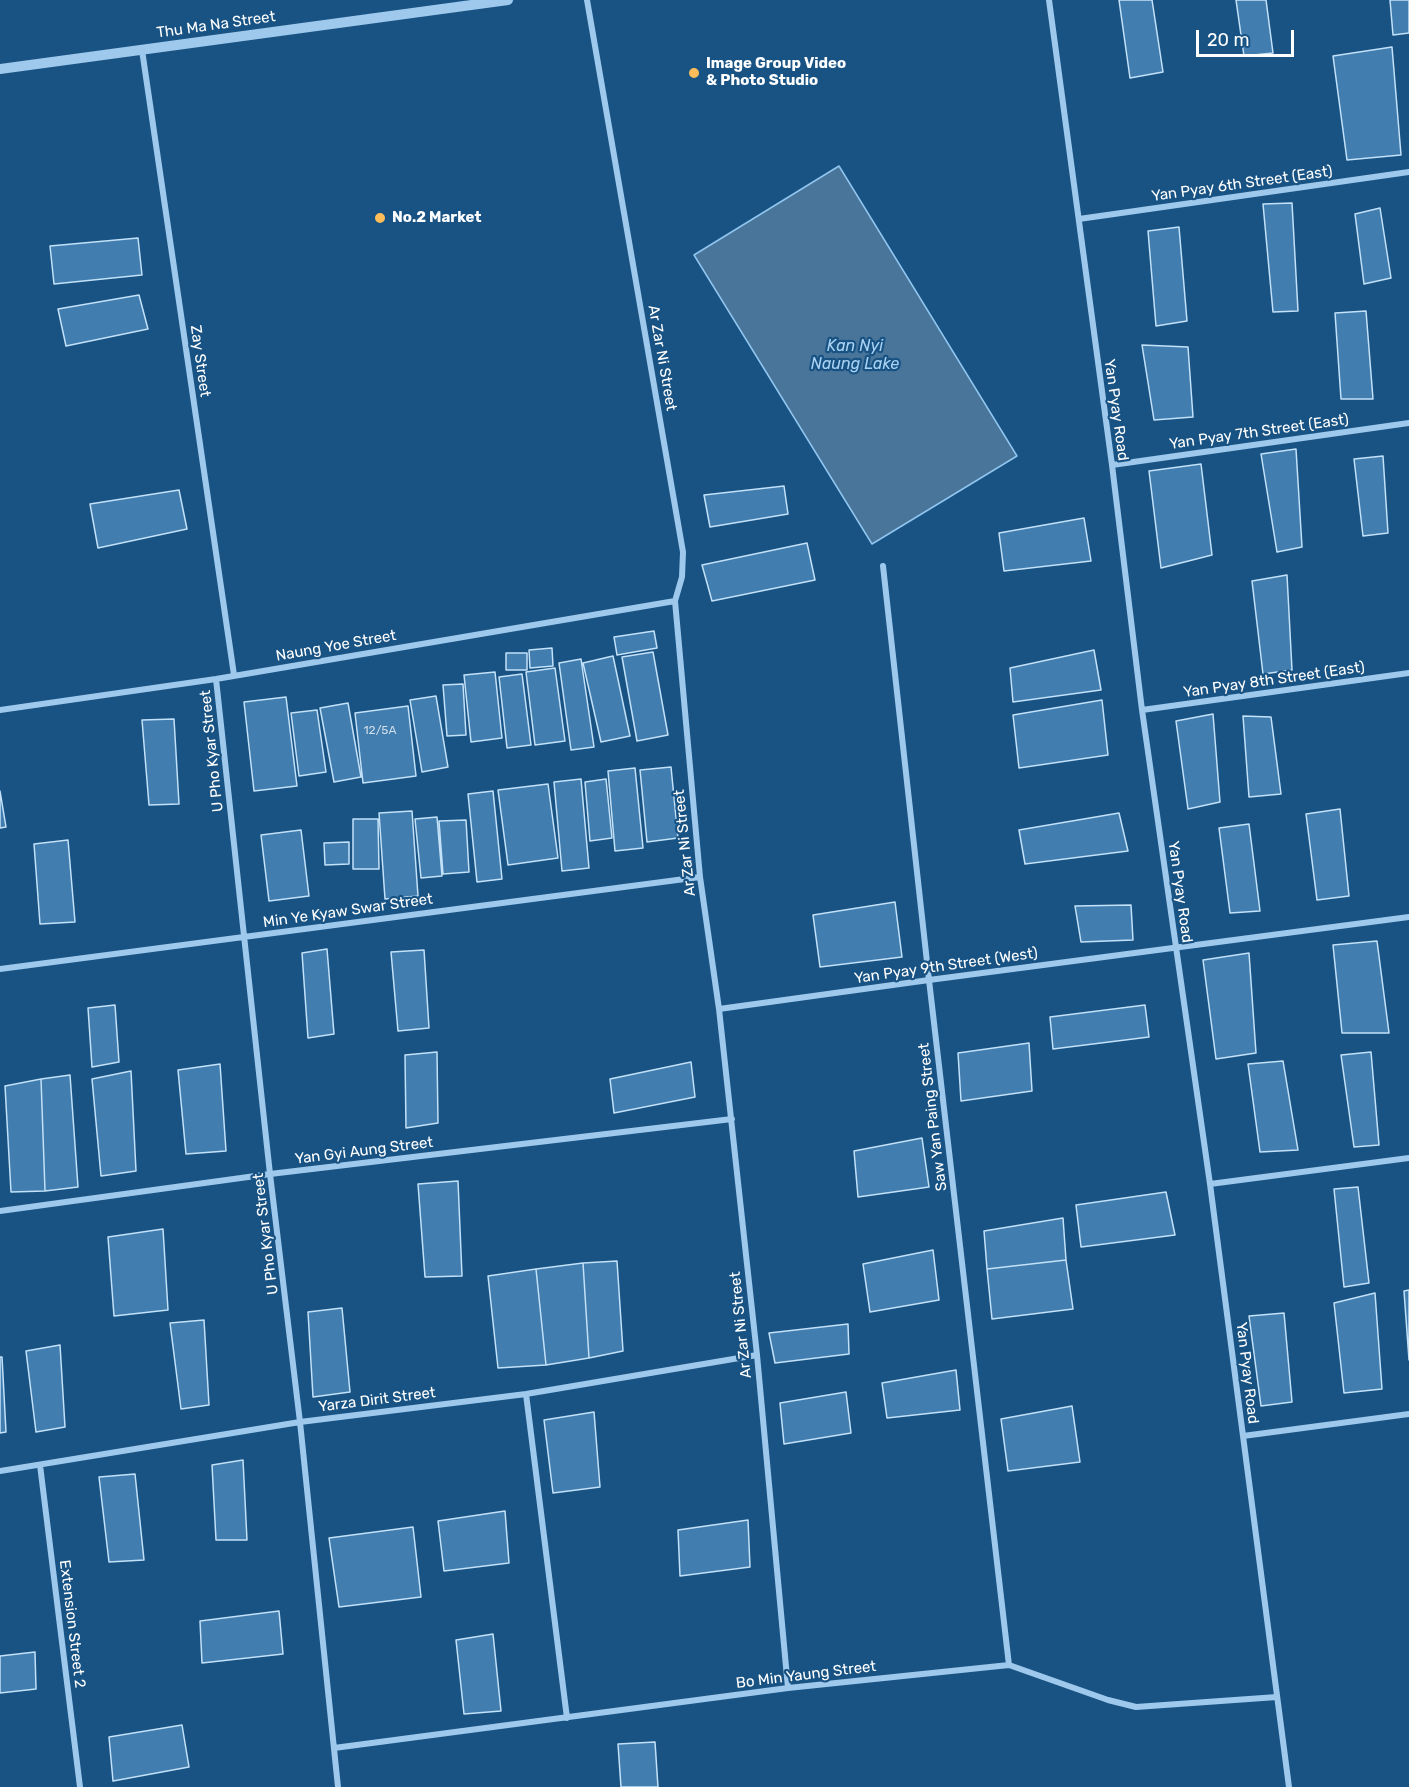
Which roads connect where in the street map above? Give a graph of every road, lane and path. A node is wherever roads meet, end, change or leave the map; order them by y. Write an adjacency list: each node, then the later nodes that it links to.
1 (508, 0): 4 (street, Thu Ma Na Street)
2 (587, 0): 11 (street, Ar Zar Ni Street)
3 (1049, 0): 7 (street, Yan Pyay Road)
4 (142, 50): 5 (street, Thu Ma Na Street); 13 (street, Zay Street)
5 (0, 69)
6 (1409, 172): 7 (street, Yan Pyay 6th Street (East))
7 (1078, 219): 9 (street, Yan Pyay Road)
8 (1409, 423): 9 (street, Yan Pyay 7th Street (East))
9 (1112, 465): 16 (street, Yan Pyay Road)
10 (883, 566): 22 (street, Saw Yan Paing Street)
11 (675, 601): 13 (street, Naung Yoe Street); 17 (street, Ar Zar Ni Street)
12 (1409, 673): 16 (street, Yan Pyay 8th Street (East))
13 (234, 675): 14 (street, Naung Yoe Street)
14 (216, 679): 15 (street, Naung Yoe Street); 19 (street, U Pho Kyar Street)
15 (0, 710)
16 (1142, 710): 20 (street, Yan Pyay Road)
17 (700, 876): 19 (street, Min Ye Kyaw Swar Street); 23 (street, Ar Zar Ni Street)
18 (1409, 917): 20 (street, Yan Pyay 9th Street (West))
19 (244, 937): 21 (street, Min Ye Kyaw Swar Street); 26 (street, U Pho Kyar Street)
20 (1176, 948): 22 (street, Yan Pyay 9th Street (West)); 27 (street, Yan Pyay Road)
21 (0, 969)
22 (929, 980): 23 (street, Yan Pyay 9th Street (West)); 36 (street, Saw Yan Paing Street)
23 (719, 1009): 24 (street, Ar Zar Ni Street)
24 (732, 1119): 26 (street, Yan Gyi Aung Street); 29 (street, Ar Zar Ni Street)
25 (1409, 1158): 27 (street)
26 (270, 1174): 28 (street, Yan Gyi Aung Street); 32 (street, U Pho Kyar Street)
27 (1210, 1184): 33 (street, Yan Pyay Road)
28 (0, 1211)
29 (757, 1355): 30 (street, Yarza Dirit Street); 37 (street, Ar Zar Ni Street)
30 (526, 1394): 32 (street, Yarza Dirit Street); 39 (street)
31 (1409, 1414): 33 (street)
32 (300, 1422): 34 (street, Yarza Dirit Street); 40 (street, U Pho Kyar Street)
33 (1243, 1436): 38 (street, Yan Pyay Road)
34 (40, 1465): 35 (street, Yarza Dirit Street); 41 (street, Extension Street 2)
35 (0, 1471)
36 (1009, 1665): 37 (street, Bo Min Yaung Street); 38 (street, Bo Min Yaung Street)
37 (788, 1688): 39 (street, Bo Min Yaung Street)
38 (1276, 1697): 43 (street, Yan Pyay Road)
39 (567, 1718): 40 (street, Bo Min Yaung Street)
40 (334, 1748): 42 (street, U Pho Kyar Street)
41 (80, 1787)
42 (338, 1787)
43 (1289, 1787)

